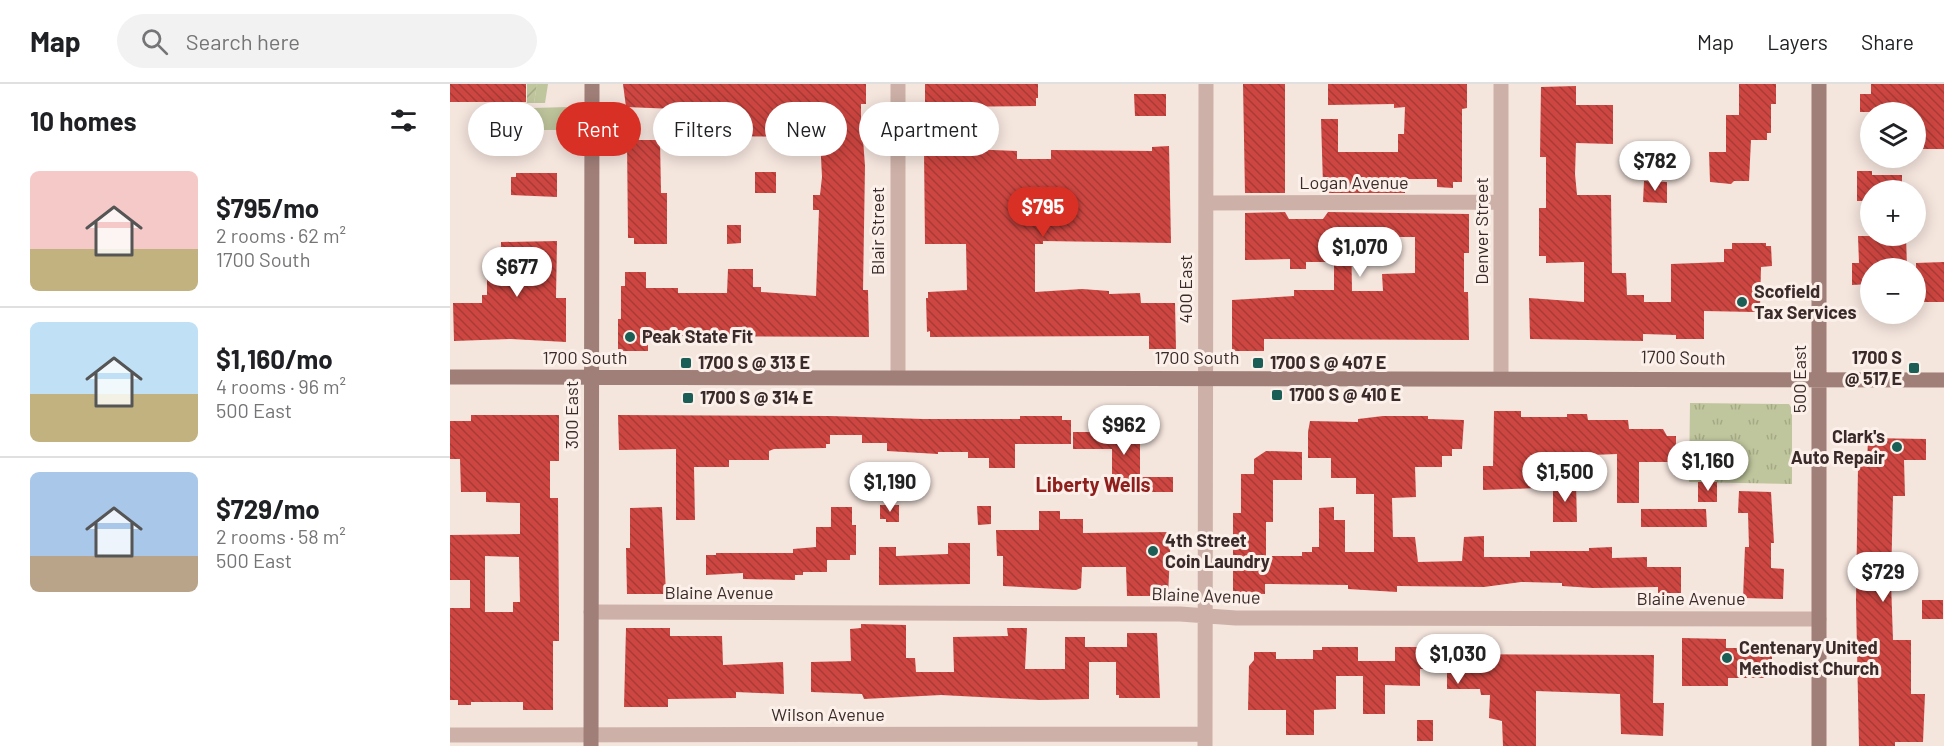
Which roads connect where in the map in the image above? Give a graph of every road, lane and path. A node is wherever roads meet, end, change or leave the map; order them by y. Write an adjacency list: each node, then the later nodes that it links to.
1 (592, 84): 9 (street, 300 East)
2 (898, 84): 10 (street, Blair Street)
3 (1206, 84): 7 (street, 400 East)
4 (1501, 84): 6 (street, Denver Street)
5 (1819, 84): 13 (street, 500 East)
6 (1501, 202): 7 (street, Logan Avenue); 12 (street, Denver Street)
7 (1206, 203): 11 (street, 400 East)
8 (450, 377): 9 (street, 1700 South)
9 (591, 377): 10 (street, 1700 South); 15 (street, 300 East)
10 (898, 377): 11 (street, 1700 South)
11 (1206, 377): 12 (street, 1700 South); 16 (street, 400 East)
12 (1501, 377): 13 (street, 1700 South)
13 (1819, 380): 14 (street, 1700 South); 17 (street, 500 East)
14 (1944, 380)
15 (591, 612): 16 (street, Blaine Avenue); 19 (street, 300 East)
16 (1205, 616): 17 (street, Blaine Avenue); 20 (street, 400 East)
17 (1819, 619): 21 (street, 500 East)
18 (450, 735): 19 (street, Wilson Avenue)
19 (591, 740): 20 (street, Wilson Avenue)
20 (1205, 740)
21 (1819, 746)

